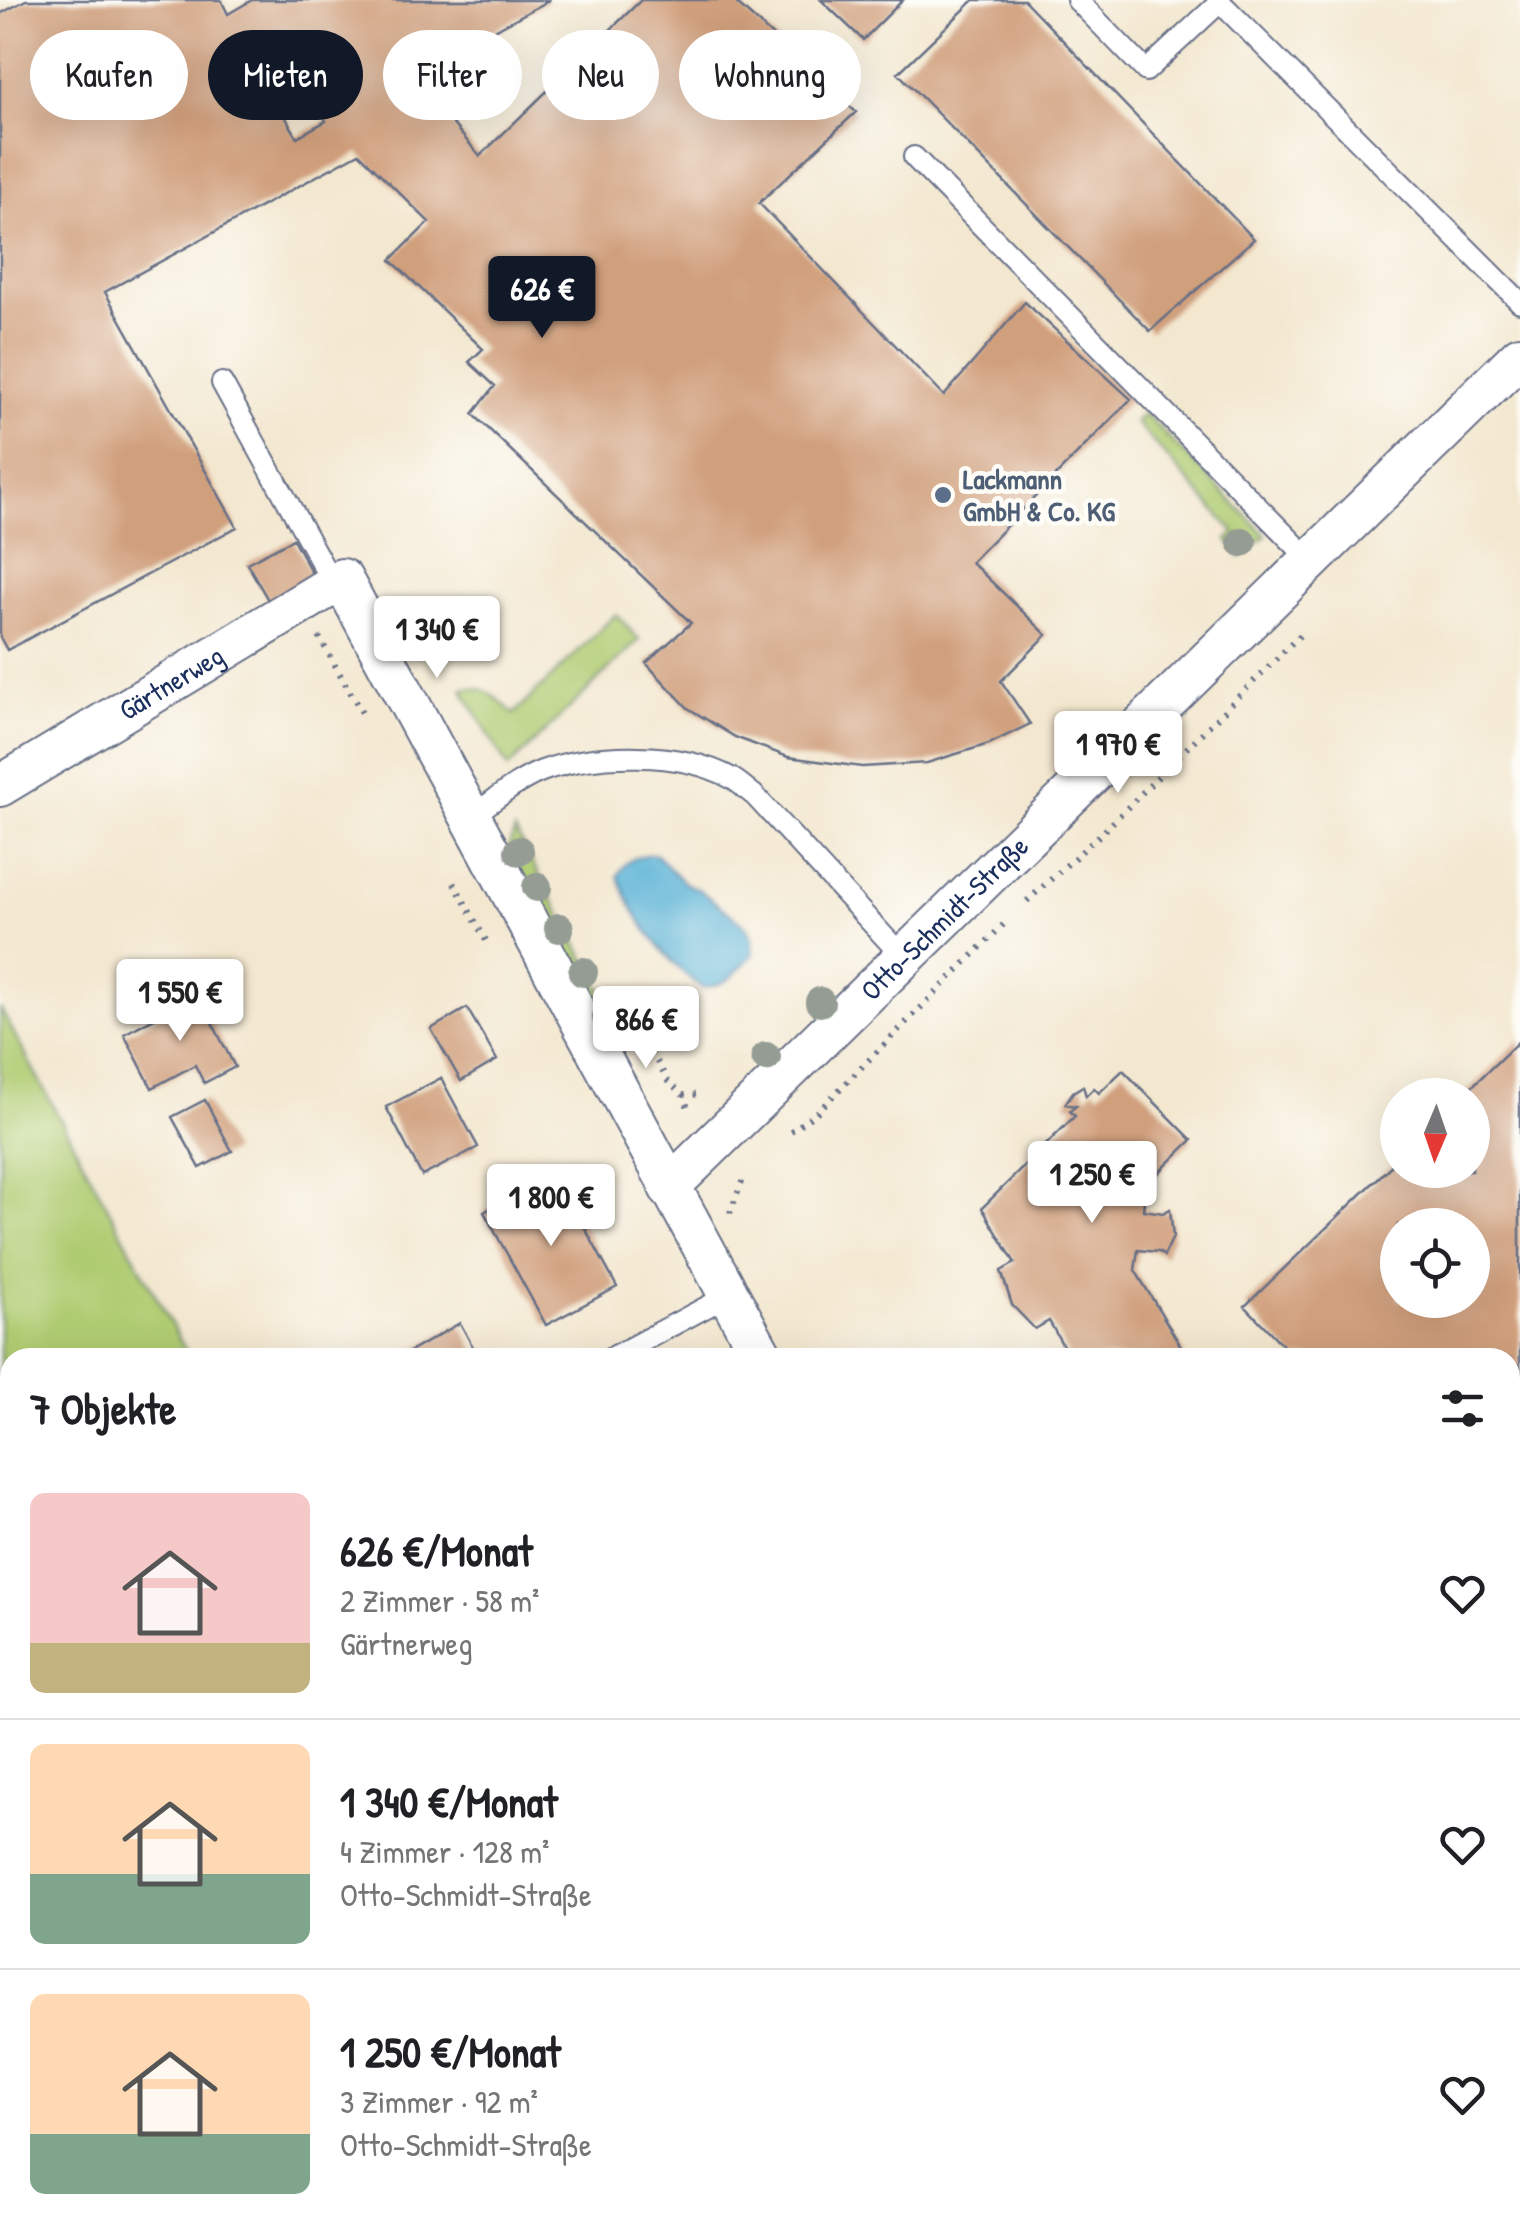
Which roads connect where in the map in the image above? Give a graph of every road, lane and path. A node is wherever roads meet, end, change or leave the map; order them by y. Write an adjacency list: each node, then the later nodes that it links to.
1 (1077, 0): 2 (lane)
2 (1219, 1): 4 (lane)
3 (914, 157): 7 (lane)
4 (1520, 302)
5 (1520, 356): 7 (street, Otto-Schmidt-Straße)
6 (222, 383): 8 (lane)
7 (1310, 560): 12 (street, Otto-Schmidt-Straße)
8 (337, 582): 10 (street, Gärtnerweg); 11 (street)
9 (1308, 627): 13 (path)
10 (0, 786)
11 (470, 817): 12 (lane); 15 (street)
12 (903, 957): 15 (street, Otto-Schmidt-Straße)
13 (784, 1136)
14 (746, 1171): 16 (path)
15 (668, 1188): 17 (street)
16 (730, 1214)
17 (728, 1295): 18 (lane); 19 (street)
18 (629, 1348)
19 (757, 1348)

